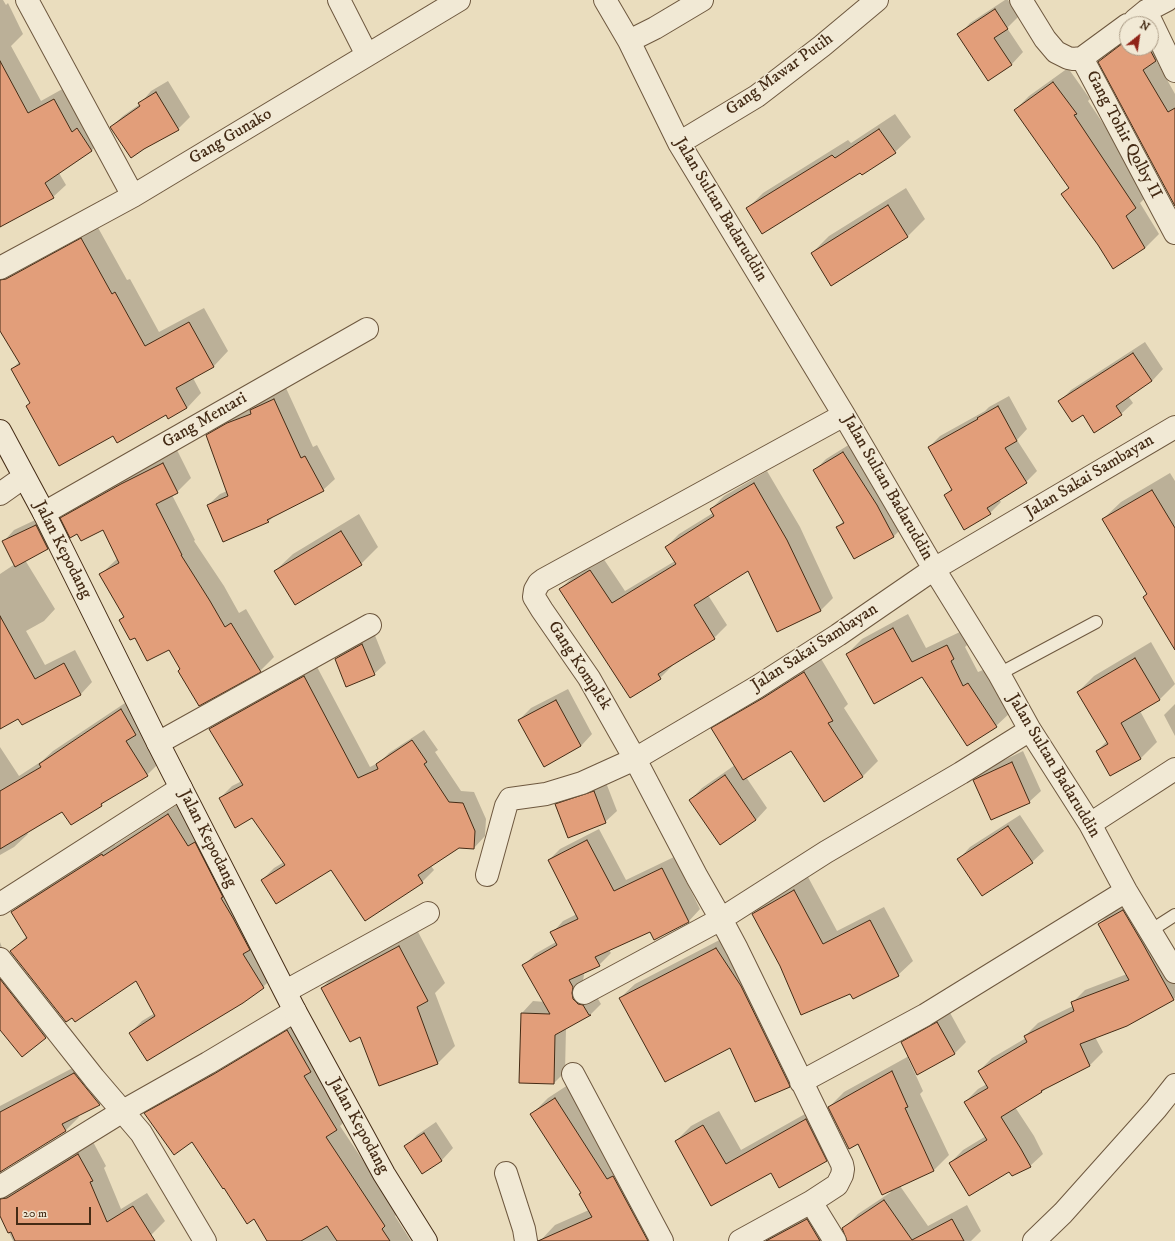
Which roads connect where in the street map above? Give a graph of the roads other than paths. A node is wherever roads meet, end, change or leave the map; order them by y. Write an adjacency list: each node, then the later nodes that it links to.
1 (27, 0): 17 (street)
2 (339, 0): 13 (street)
3 (459, 0): 13 (street, Gang Gunako)
4 (605, 0): 12 (street, Jalan Sultan Badaruddin)
5 (702, 0): 12 (street)
6 (877, 0): 16 (street, Gang Mawar Putih)
7 (1020, 0): 14 (street)
8 (1167, 0): 9 (street)
9 (1146, 11): 10 (street); 15 (street)
10 (1140, 16)
11 (1119, 31): 14 (street)
12 (629, 41): 16 (street, Jalan Sultan Badaruddin)
13 (367, 55): 17 (street, Gang Gunako)
14 (1082, 58): 18 (street, Gang Tohir Qolby II)
15 (1175, 71)
16 (679, 143): 21 (street, Jalan Sultan Badaruddin)
17 (133, 196): 19 (street, Gang Gunako)
18 (1175, 232)
19 (0, 268)
20 (367, 329): 26 (street, Gang Mentari)
21 (844, 415): 27 (street, Jalan Sultan Badaruddin); 33 (street, Gang Komplek)
22 (1175, 427): 27 (street, Jalan Sakai Sambayan)
23 (0, 431): 24 (street, Jalan Kepodang)
24 (24, 477): 25 (street); 26 (street, Jalan Kepodang)
25 (0, 494)
26 (44, 513): 32 (street, Jalan Kepodang)
27 (934, 569): 30 (street, Jalan Sultan Badaruddin); 33 (street, Jalan Sakai Sambayan)
28 (1096, 622): 30 (lane)
29 (370, 625): 32 (street)
30 (999, 674): 31 (street, Jalan Sultan Badaruddin)
31 (1030, 730): 36 (street, Jalan Sultan Badaruddin); 42 (street)
32 (158, 743): 35 (street, Jalan Kepodang)
33 (635, 759): 37 (street, Jalan Sakai Sambayan); 42 (street, Gang Komplek)
34 (1175, 769): 36 (street)
35 (181, 788): 39 (street); 46 (street, Jalan Kepodang)
36 (1090, 824): 38 (street, Jalan Sultan Badaruddin)
37 (487, 875)
38 (1126, 890): 43 (street, Jalan Sultan Badaruddin); 50 (street)
39 (0, 904)
40 (428, 913): 46 (street)
41 (1175, 915): 43 (lane)
42 (721, 919): 47 (street); 50 (street, Gang Komplek)
43 (1150, 931): 45 (street, Jalan Sultan Badaruddin)
44 (0, 959): 52 (street)
45 (1175, 972)
46 (286, 991): 48 (street, Jalan Kepodang)
47 (584, 993)
48 (295, 1011): 52 (street); 57 (street, Jalan Kepodang)
49 (573, 1074): 59 (street)
50 (801, 1082): 55 (street, Gang Komplek)
51 (1175, 1085): 62 (street)
52 (123, 1111): 54 (street); 56 (street)
53 (506, 1173): 58 (street)
54 (0, 1187)
55 (811, 1202): 60 (street, Gang Komplek); 61 (street)
56 (205, 1241)
57 (426, 1241)
58 (526, 1241)
59 (662, 1241)
60 (740, 1241)
61 (835, 1241)
62 (1034, 1241)

